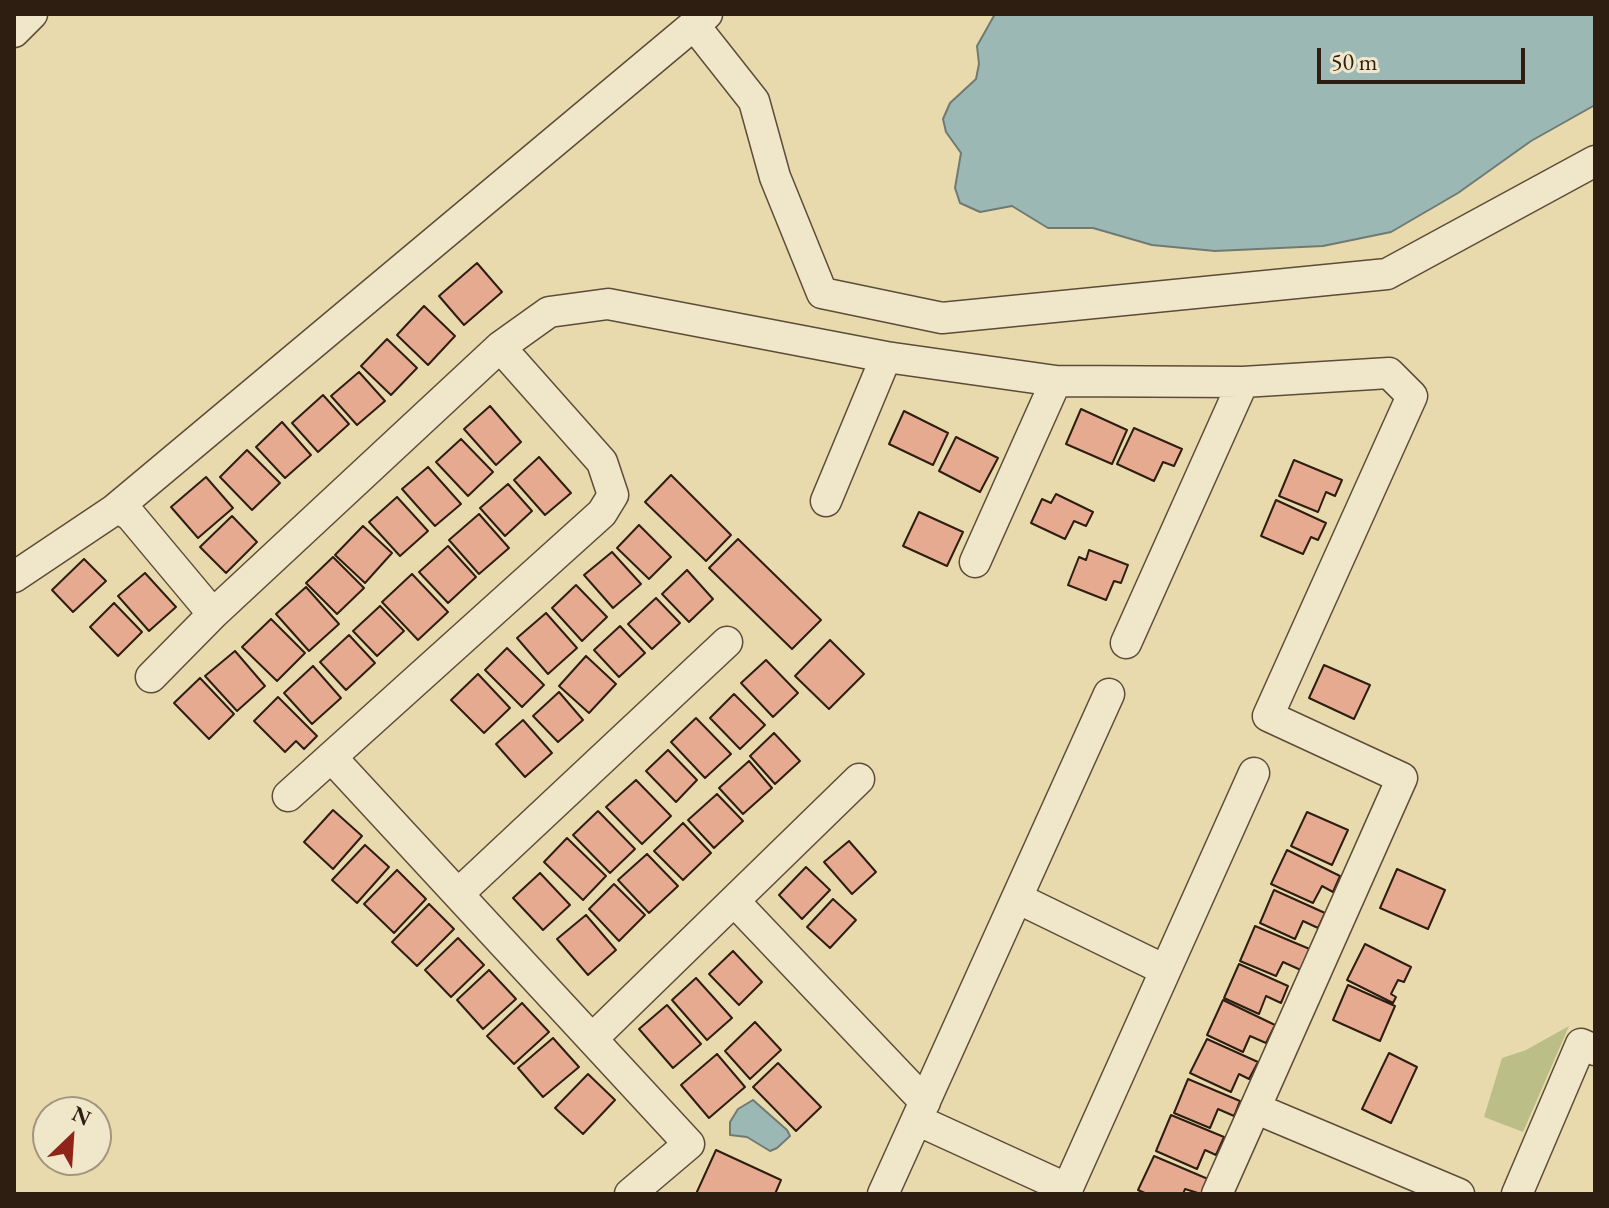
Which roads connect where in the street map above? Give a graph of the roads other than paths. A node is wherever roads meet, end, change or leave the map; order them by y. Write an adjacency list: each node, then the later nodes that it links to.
1 (32, 14): 3 (street)
2 (701, 20): 4 (street); 10 (street)
3 (14, 32)
4 (1595, 161)
5 (500, 347): 6 (street); 13 (street); 18 (street)
6 (886, 357): 7 (street); 9 (street)
7 (1056, 381): 8 (street); 11 (street)
8 (1243, 382): 15 (street); 28 (street)
9 (826, 501)
10 (114, 510): 12 (street); 13 (street)
11 (975, 562)
12 (14, 577)
13 (213, 614): 16 (street)
14 (727, 642): 22 (street)
15 (1126, 643)
16 (151, 677)
17 (1109, 694): 23 (street)
18 (331, 757): 21 (street); 22 (street)
19 (1254, 773): 25 (street)
20 (859, 779): 24 (street)
21 (288, 796)
22 (458, 894): 26 (street)
23 (1017, 898): 25 (street); 29 (street)
24 (735, 902): 26 (street); 29 (street)
25 (1163, 969): 31 (street)
26 (592, 1039): 32 (street)
27 (1595, 1050): 36 (street)
28 (1257, 1109): 30 (street); 34 (street)
29 (921, 1111): 31 (street); 33 (street)
30 (1391, 1182): 35 (street)
31 (1066, 1191)
32 (630, 1194)
33 (883, 1194)
34 (1217, 1194)
35 (1459, 1194)
36 (1517, 1194)

